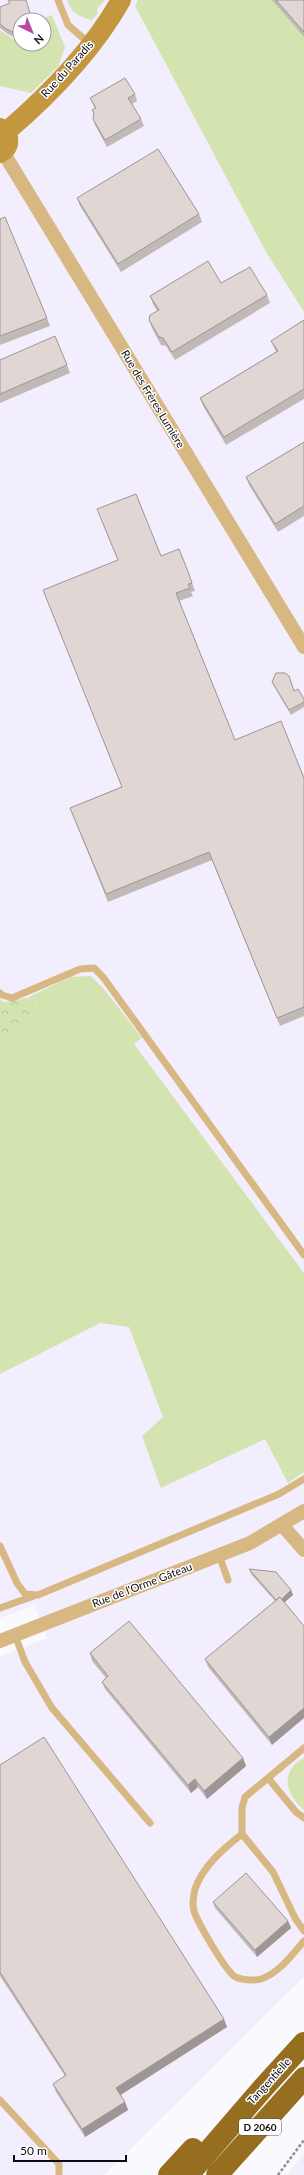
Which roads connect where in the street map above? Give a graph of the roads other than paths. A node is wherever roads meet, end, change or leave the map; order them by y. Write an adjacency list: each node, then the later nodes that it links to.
1 (58, 0): 3 (lane)
2 (121, 0): 3 (street, Rue du Paradis)
3 (90, 45): 4 (street, Rue du Paradis)
4 (3, 130): 5 (street)
5 (1, 152): 6 (street, Rue des Frères Lumière)
6 (304, 647)
7 (0, 993): 8 (lane)
8 (304, 1255)
9 (304, 1479): 16 (lane)
10 (304, 1511): 11 (street, Rue de l'Orme Gâteau)
11 (282, 1525): 13 (street); 14 (street, Rue de l'Orme Gâteau)
12 (0, 1546): 16 (lane)
13 (304, 1550)
14 (220, 1555): 15 (lane); 18 (street, Rue de l'Orme Gâteau)
15 (228, 1580)
16 (38, 1595): 17 (lane)
17 (0, 1608)
18 (15, 1635): 19 (street, Rue de l'Orme Gâteau); 23 (lane)
19 (0, 1641)
20 (304, 1748): 21 (lane)
21 (268, 1778): 22 (lane); 24 (lane)
22 (304, 1818)
23 (150, 1823)
24 (242, 1834): 25 (lane); 26 (lane)
25 (304, 1931)
26 (304, 1941)
27 (304, 2043): 29 (highway, Tangentielle / D 2060)
28 (304, 2078): 35 (highway, D 2060)
29 (263, 2088): 33 (highway); 34 (highway, Tangentielle / D 2060)
30 (304, 2090): 36 (highway)
31 (0, 2100): 32 (lane)
32 (59, 2175)
33 (169, 2175)
34 (188, 2175)
35 (217, 2175)
36 (231, 2175)

